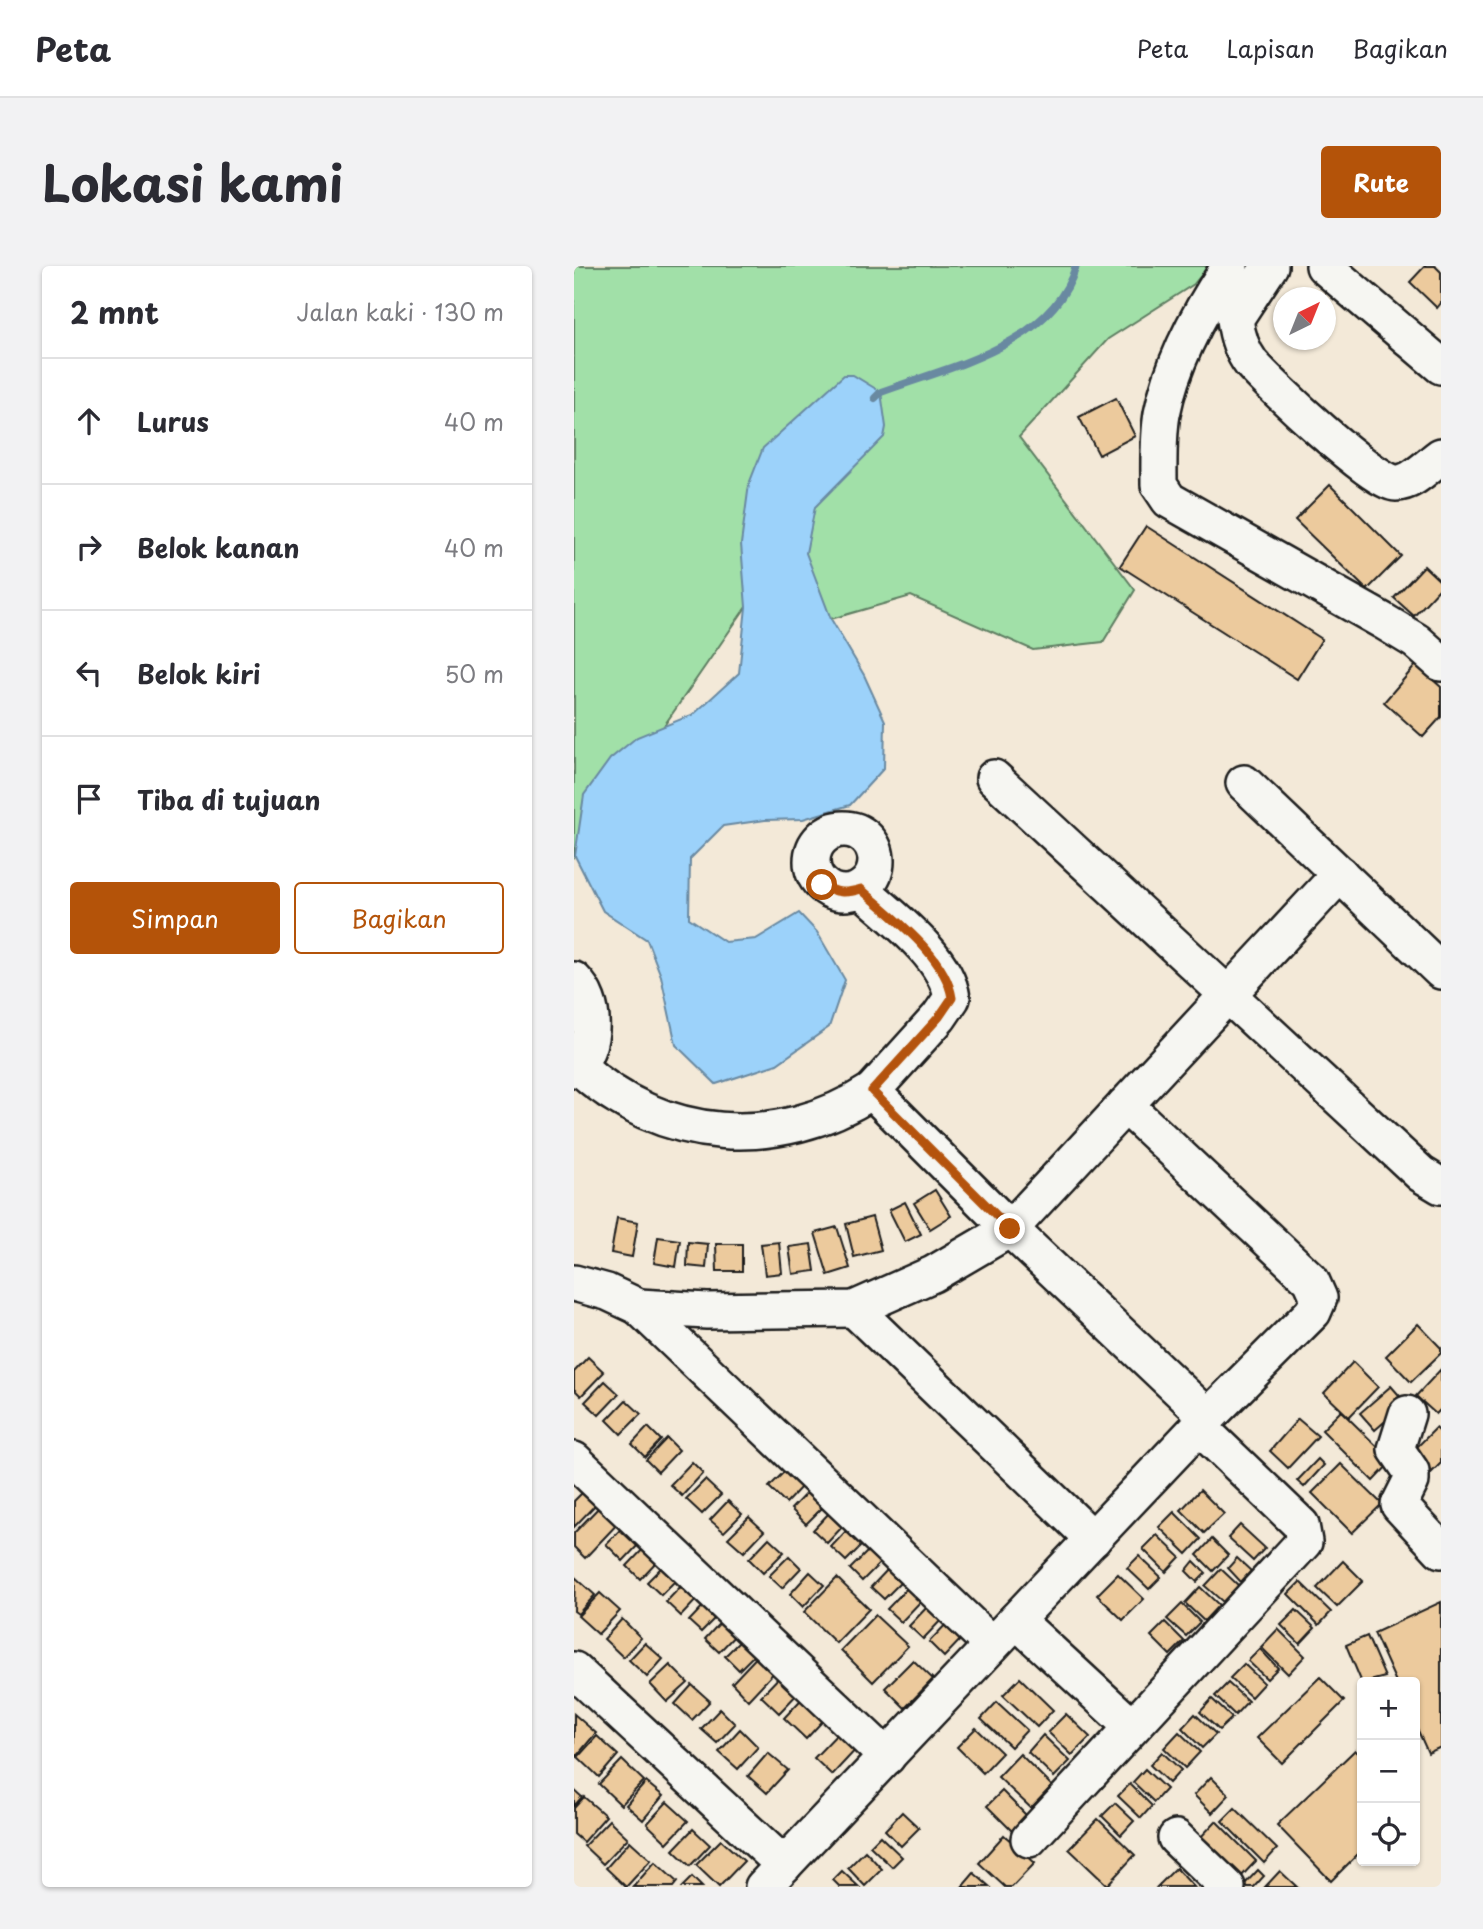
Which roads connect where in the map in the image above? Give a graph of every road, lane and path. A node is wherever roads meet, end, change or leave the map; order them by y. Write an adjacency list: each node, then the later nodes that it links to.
1 (1230, 266): 6 (street)
2 (1270, 266): 5 (street)
3 (1324, 266): 4 (street)
4 (1441, 366)
5 (1441, 456)
6 (1437, 650)
7 (994, 778): 13 (street)
8 (1244, 783): 9 (street)
9 (1340, 874): 11 (street); 13 (street)
10 (861, 889): 15 (street)
11 (1441, 971)
12 (574, 981): 14 (street)
13 (1227, 996): 16 (street); 17 (street)
14 (576, 1067): 15 (street)
15 (872, 1091): 18 (street)
16 (1125, 1105): 18 (street); 23 (street)
17 (1441, 1186)
18 (1010, 1229): 21 (street); 23 (street)
19 (574, 1283): 20 (street)
20 (639, 1307): 21 (street); 28 (street)
21 (854, 1308): 25 (street)
22 (1407, 1414): 26 (street)
23 (1204, 1422): 25 (street); 30 (street)
24 (574, 1460): 31 (street)
25 (1093, 1539): 27 (street)
26 (1441, 1550)
27 (1016, 1620): 28 (street); 30 (street)
28 (992, 1645): 31 (street)
29 (574, 1670): 34 (street)
30 (1131, 1726): 33 (street)
31 (887, 1757): 34 (street)
32 (1176, 1838): 35 (street)
33 (1029, 1839)
34 (773, 1876)
35 (1227, 1887)

